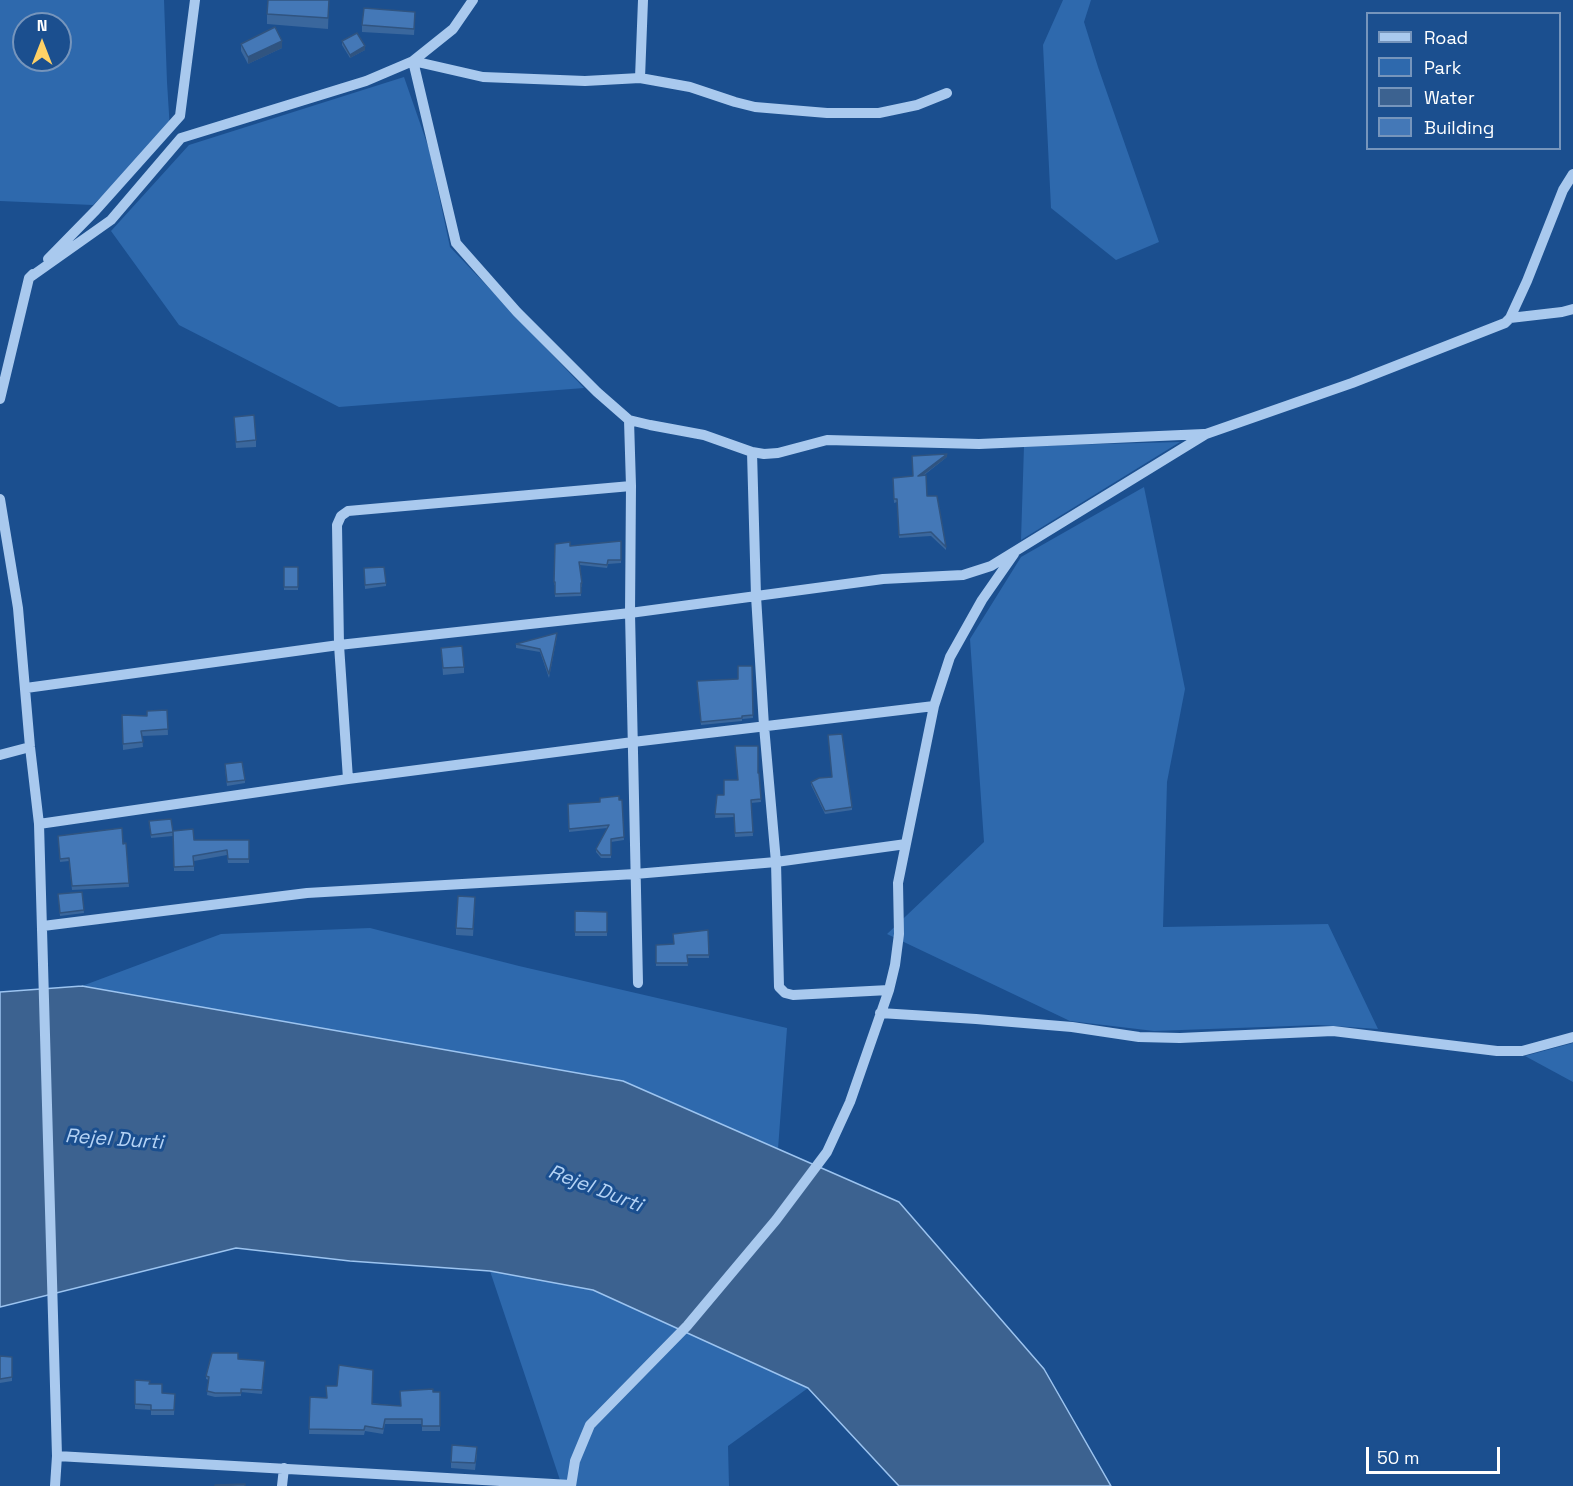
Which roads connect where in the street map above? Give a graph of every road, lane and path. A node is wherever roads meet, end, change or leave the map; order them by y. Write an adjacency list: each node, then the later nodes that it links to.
1 (195, 0): 8 (street)
2 (473, 0): 4 (street)
3 (643, 0): 5 (street)
4 (412, 61): 5 (street); 8 (street); 12 (street)
5 (640, 78): 6 (street)
6 (947, 93)
7 (1573, 174): 10 (street)
8 (29, 278): 11 (street)
9 (1573, 309): 10 (street)
10 (1510, 318): 13 (street)
11 (0, 399)
12 (629, 420): 14 (street); 15 (street)
13 (1206, 434): 14 (street); 17 (street)
14 (752, 452): 18 (street)
15 (631, 486): 19 (street); 20 (street)
16 (0, 499): 21 (street)
17 (1017, 550): 18 (street); 22 (street)
18 (756, 596): 19 (street); 23 (street)
19 (630, 613): 20 (street); 24 (street)
20 (339, 645): 21 (street); 27 (street)
21 (26, 688): 25 (street)
22 (934, 706): 23 (street); 29 (street)
23 (764, 726): 24 (street); 30 (street)
24 (633, 742): 27 (street); 31 (street)
25 (30, 747): 26 (street); 28 (street)
26 (0, 755)
27 (348, 779): 28 (street)
28 (39, 824): 32 (street)
29 (906, 844): 30 (street); 34 (street)
30 (776, 862): 31 (street); 34 (street)
31 (635, 874): 32 (street); 33 (street)
32 (43, 926): 37 (street)
33 (638, 983)
34 (888, 990): 35 (street)
35 (880, 1013): 36 (street); 41 (street)
36 (1573, 1037)
37 (57, 1456): 38 (street); 39 (street)
38 (284, 1468): 40 (street); 41 (street)
39 (55, 1486)
40 (282, 1486)
41 (571, 1486)

